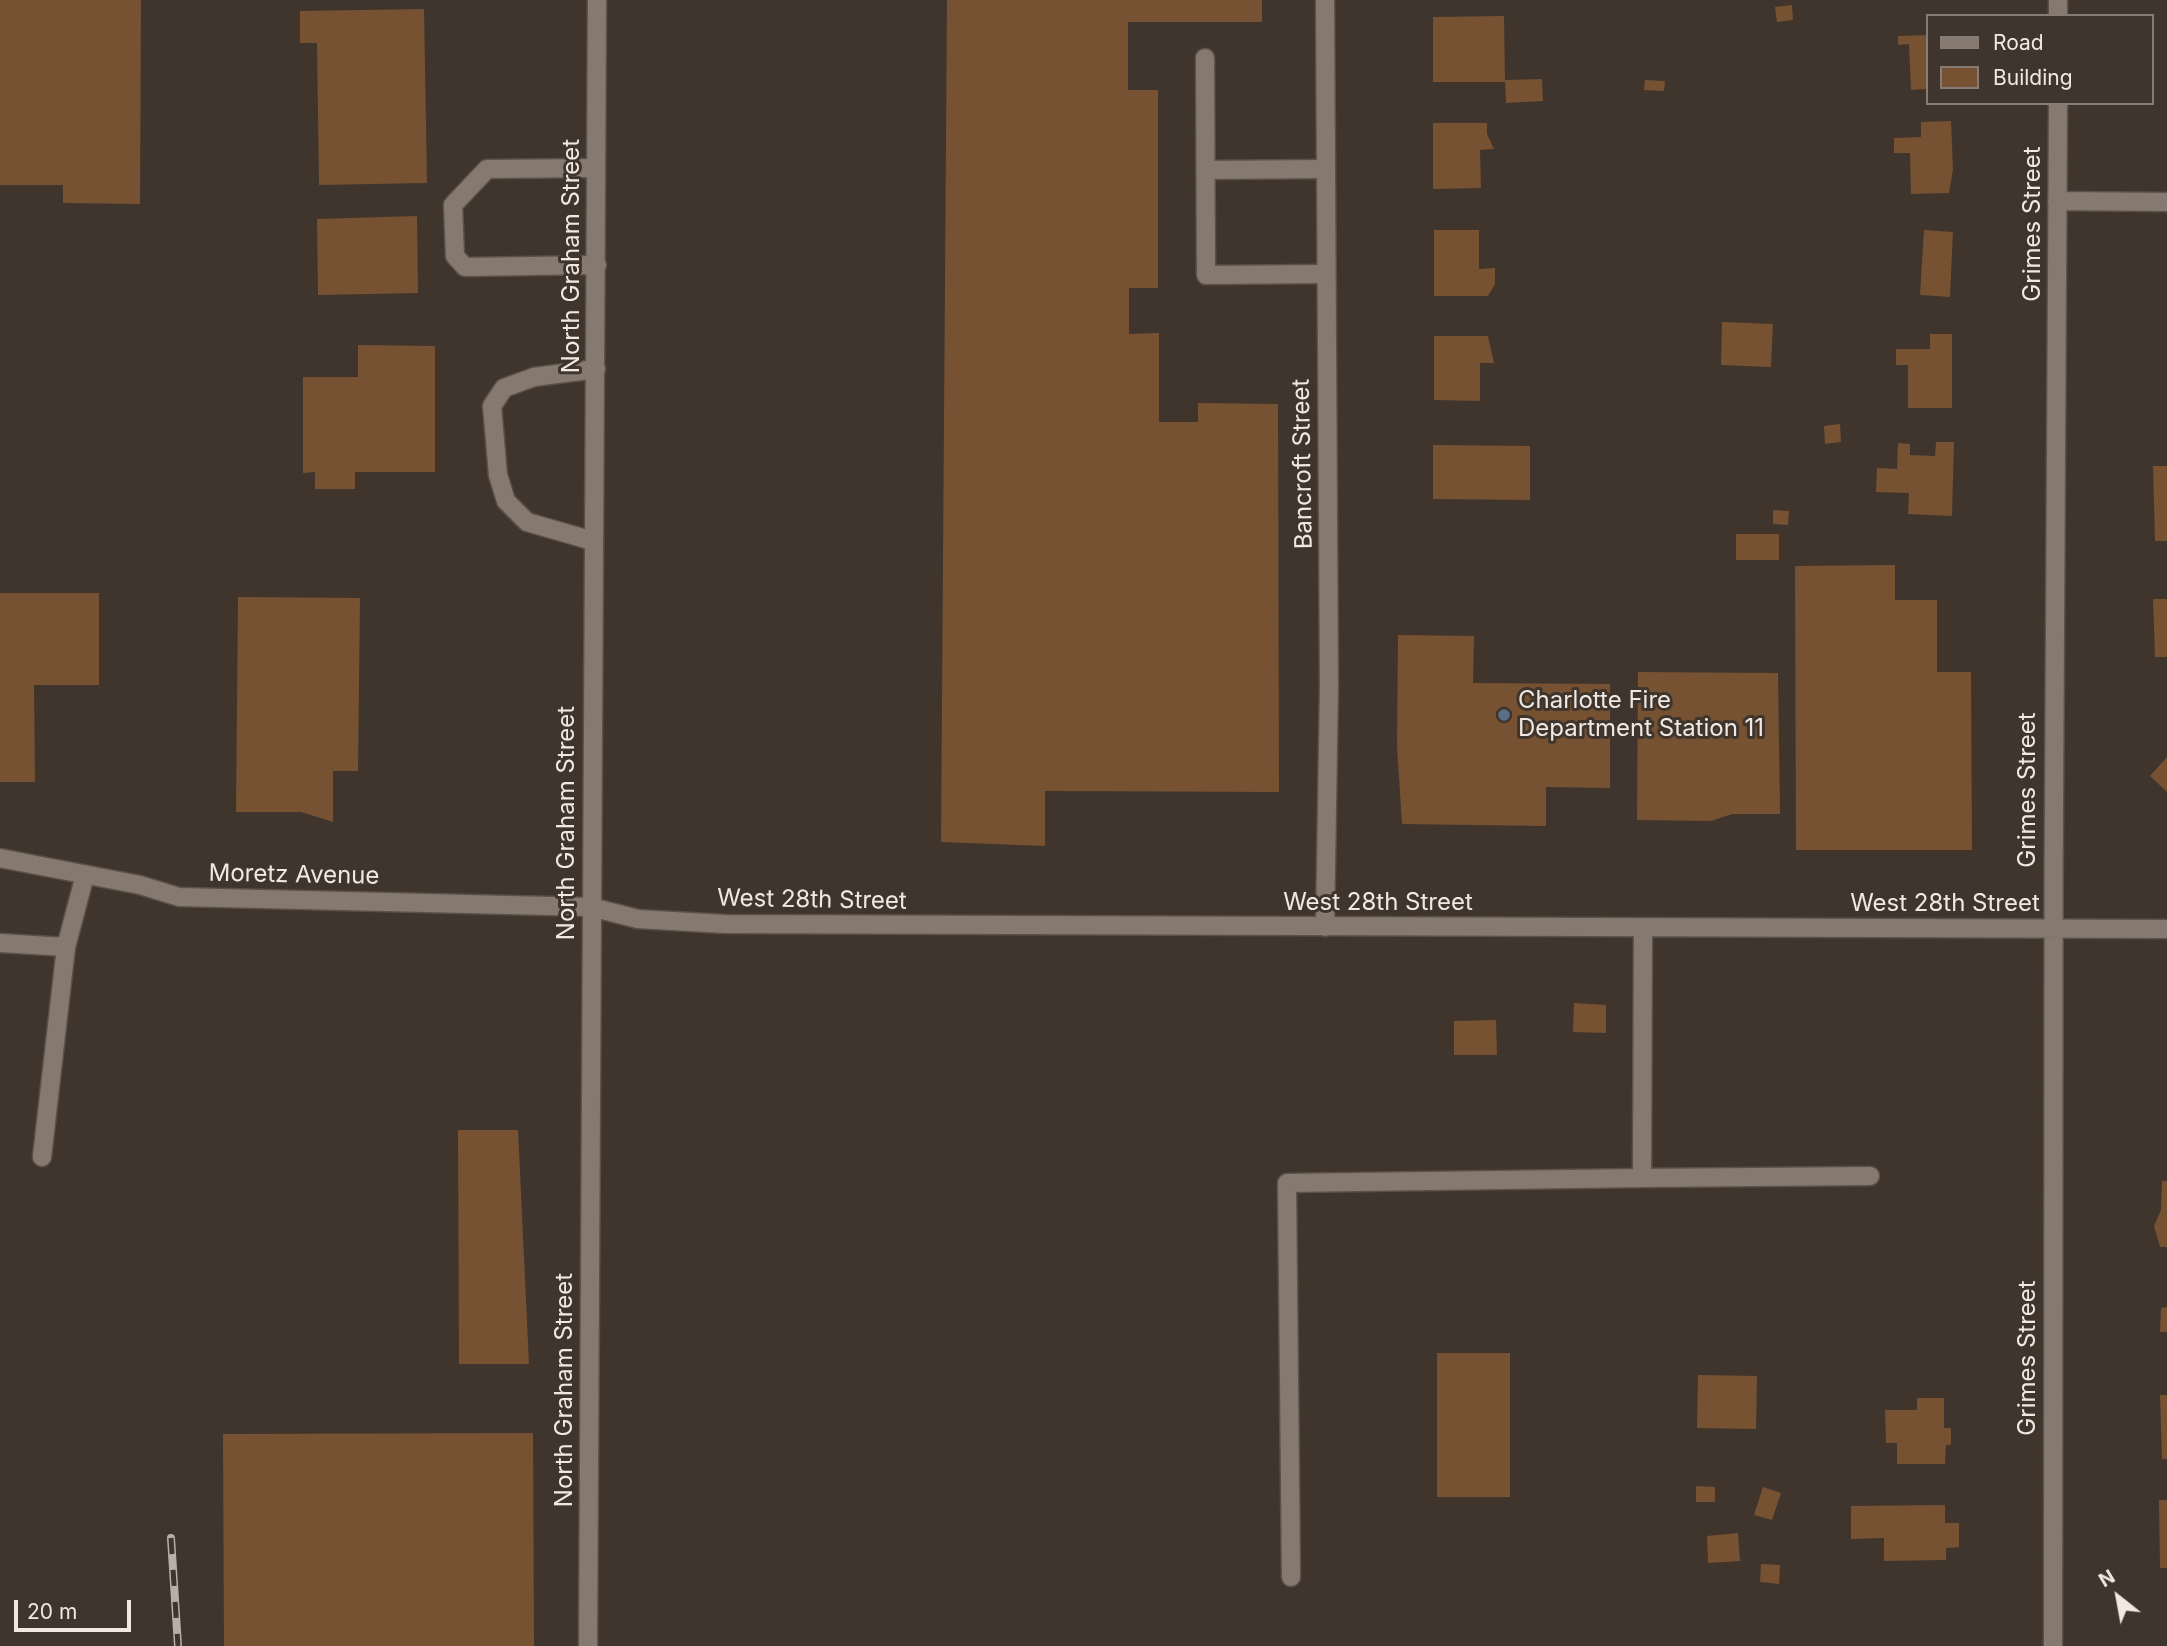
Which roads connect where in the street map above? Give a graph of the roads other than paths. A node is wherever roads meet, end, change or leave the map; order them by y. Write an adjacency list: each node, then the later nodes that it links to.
1 (597, 0): 5 (street, North Graham Street)
2 (1325, 0): 6 (street, Bancroft Street)
3 (1205, 58): 7 (street)
4 (2058, 105): 8 (street, Grimes Street)
5 (596, 168): 10 (street, North Graham Street); 10 (street)
6 (1324, 169): 7 (street); 11 (street, Bancroft Street)
7 (1206, 170): 11 (street)
8 (2057, 201): 9 (street); 19 (street, Grimes Street)
9 (2167, 202)
10 (597, 265): 12 (street, North Graham Street)
11 (1324, 274): 17 (street, Bancroft Street)
12 (596, 369): 13 (street, North Graham Street); 13 (street)
13 (593, 541): 16 (street, North Graham Street)
14 (0, 858): 15 (street, Moretz Avenue)
15 (85, 875): 16 (street, Moretz Avenue); 22 (street)
16 (591, 907): 17 (street, West 28th Street); 27 (street, North Graham Street)
17 (1325, 928): 18 (street, West 28th Street)
18 (1643, 928): 19 (street, West 28th Street); 25 (street)
19 (2052, 929): 20 (street, West 28th Street); 28 (street, Grimes Street)
20 (2167, 929)
21 (0, 943): 22 (street)
22 (66, 947): 23 (street)
23 (42, 1157)
24 (1870, 1176): 25 (street)
25 (1642, 1178): 26 (street)
26 (1291, 1577)
27 (588, 1646)
28 (2053, 1646)

